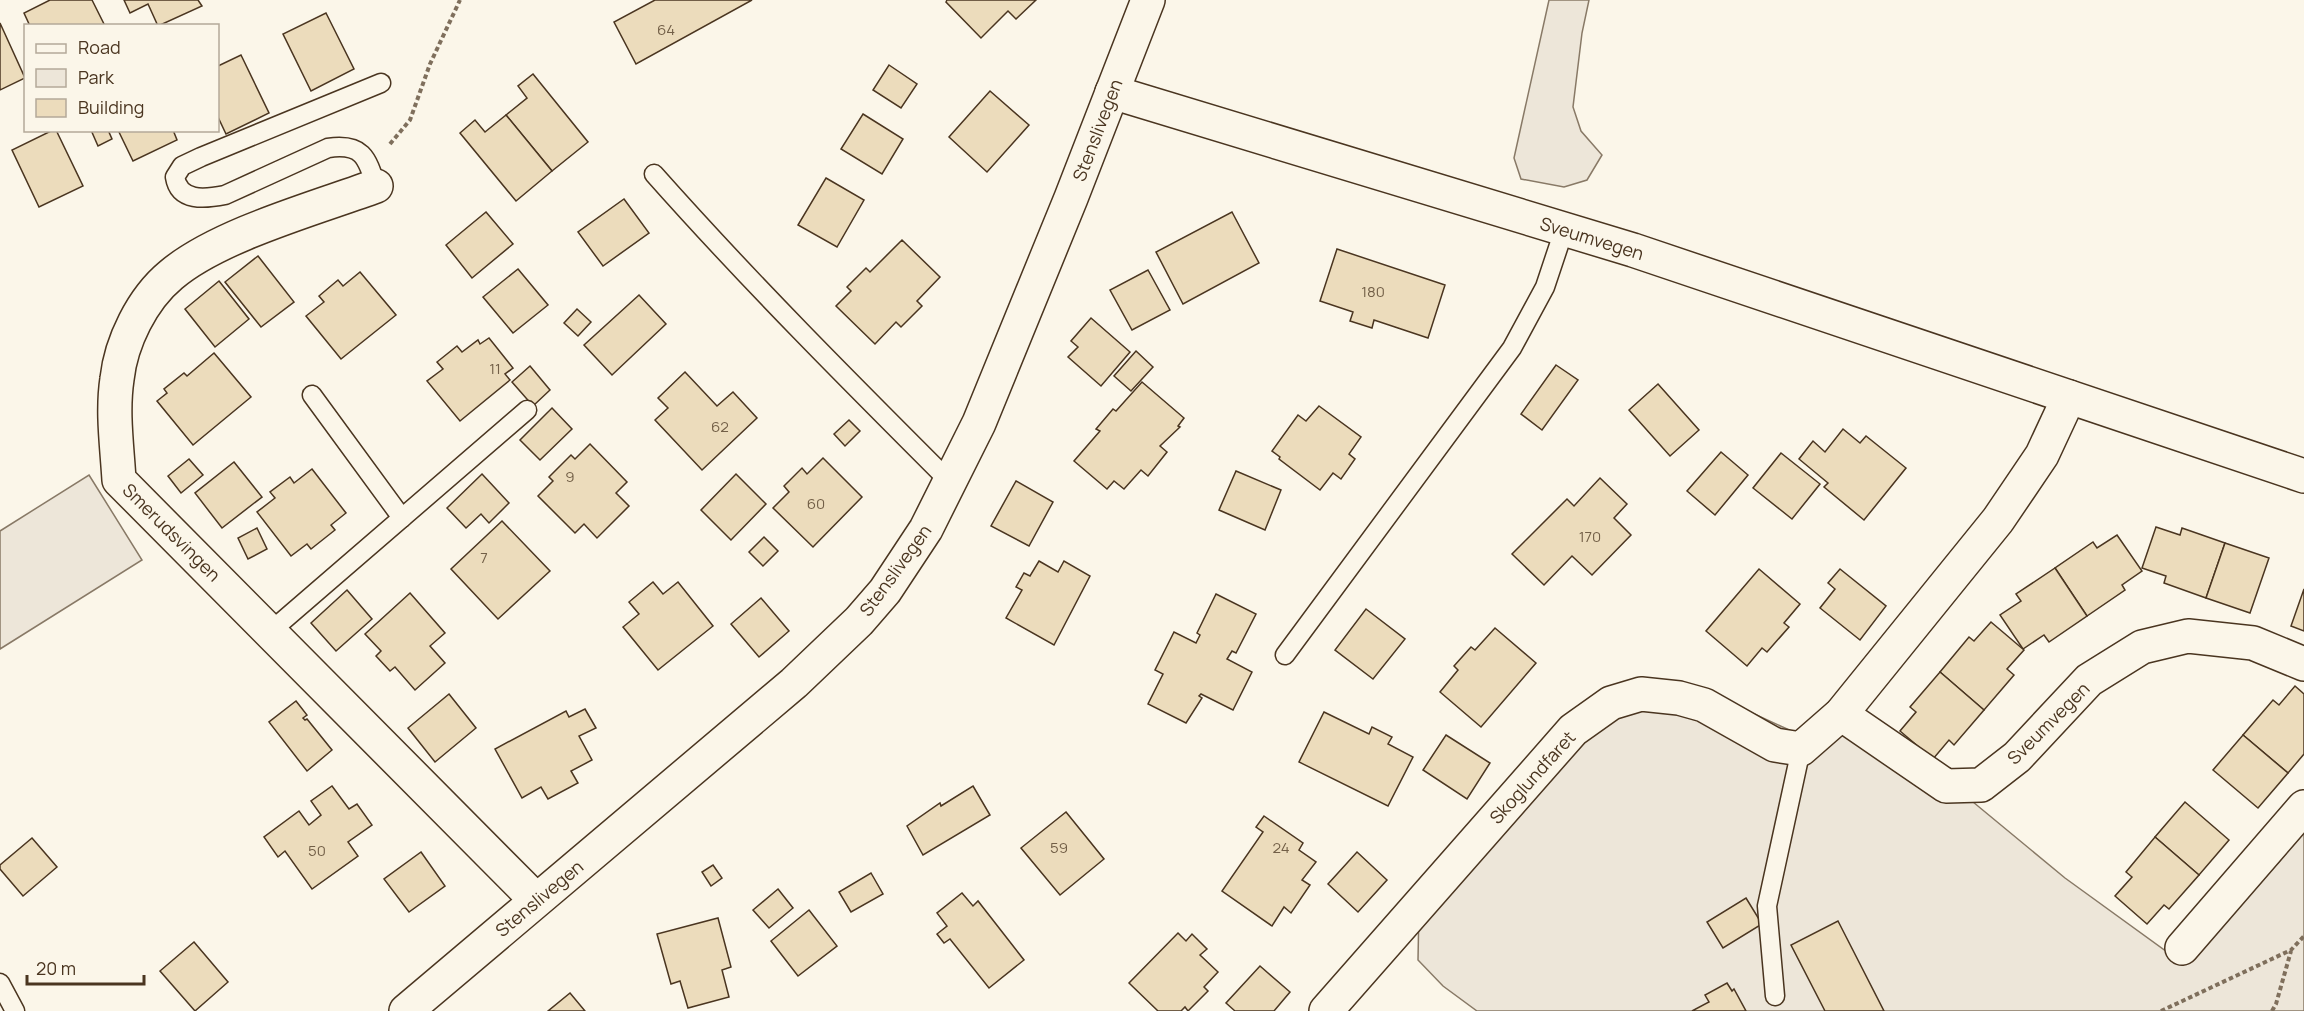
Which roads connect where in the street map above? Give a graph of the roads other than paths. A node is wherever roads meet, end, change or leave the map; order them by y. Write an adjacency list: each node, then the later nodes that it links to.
1 (1148, 0): 3 (street, Stenslivegen)
2 (381, 83): 5 (lane)
3 (1112, 92): 6 (street, Sveumvegen); 11 (street, Stenslivegen)
4 (654, 174): 11 (lane)
5 (373, 176): 13 (street, Smerudsvingen)
6 (1564, 230): 8 (street, Sveumvegen); 14 (lane)
7 (312, 395): 12 (lane)
8 (2069, 396): 10 (street, Sveumvegen); 16 (street)
9 (526, 410): 12 (lane)
10 (2304, 476)
11 (951, 483): 19 (street, Stenslivegen)
12 (402, 518): 13 (lane)
13 (271, 631): 19 (street, Smerudsvingen)
14 (1285, 656)
15 (2304, 664): 16 (street, Sveumvegen)
16 (1841, 714): 17 (street)
17 (1801, 749): 22 (lane); 25 (street, Skoglundfaret)
18 (2304, 807): 20 (street)
19 (536, 900): 24 (street, Stenslivegen)
20 (2182, 948)
21 (0, 983): 23 (lane)
22 (1775, 996)
23 (15, 1011)
24 (406, 1011)
25 (1326, 1011)

